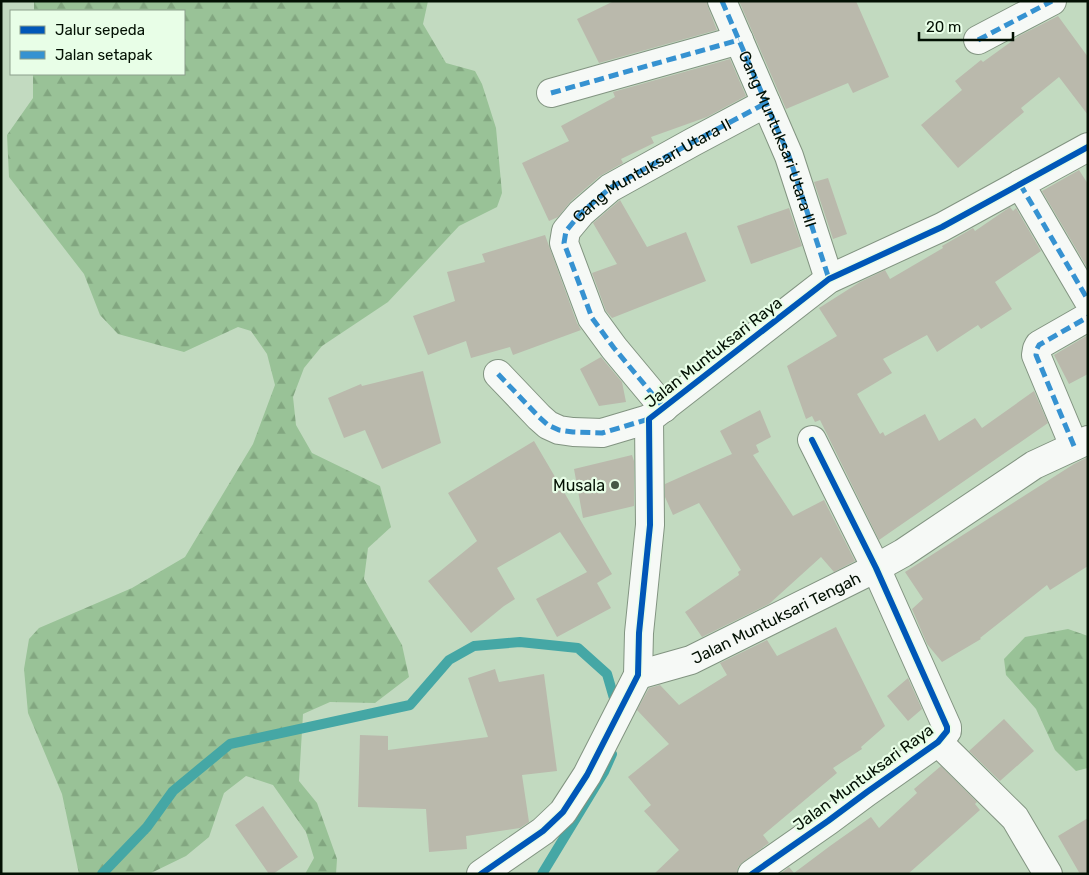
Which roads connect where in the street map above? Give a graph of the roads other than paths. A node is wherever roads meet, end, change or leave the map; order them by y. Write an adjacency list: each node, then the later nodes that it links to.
1 (722, 1): 3 (street, Gang Muntuksari Utara III)
2 (1052, 1): 4 (street)
3 (739, 40): 5 (street); 6 (street, Gang Muntuksari Utara III)
4 (978, 40)
5 (550, 93)
6 (766, 103): 9 (street, Gang Muntuksari Utara III); 13 (street, Gang Muntuksari Utara II)
7 (1088, 148): 8 (street, Jalan Muntuksari Raya)
8 (1020, 184): 9 (street, Jalan Muntuksari Raya); 10 (street)
9 (829, 279): 13 (street, Jalan Muntuksari Raya)
10 (1088, 300)
11 (1088, 317): 15 (street)
12 (498, 374): 13 (street)
13 (657, 414): 17 (street, Jalan Muntuksari Raya)
14 (812, 440): 16 (street, Jalan Muntuksari Raya)
15 (1081, 443): 16 (street, Jalan Muntuksari Tengah)
16 (876, 568): 17 (street, Jalan Muntuksari Tengah); 18 (street, Jalan Muntuksari Raya)
17 (638, 675): 19 (street, Jalan Muntuksari Raya)
18 (938, 742): 20 (street, Jalan Muntuksari Raya); 21 (street)
19 (482, 874)
20 (752, 874)
21 (1048, 874)

